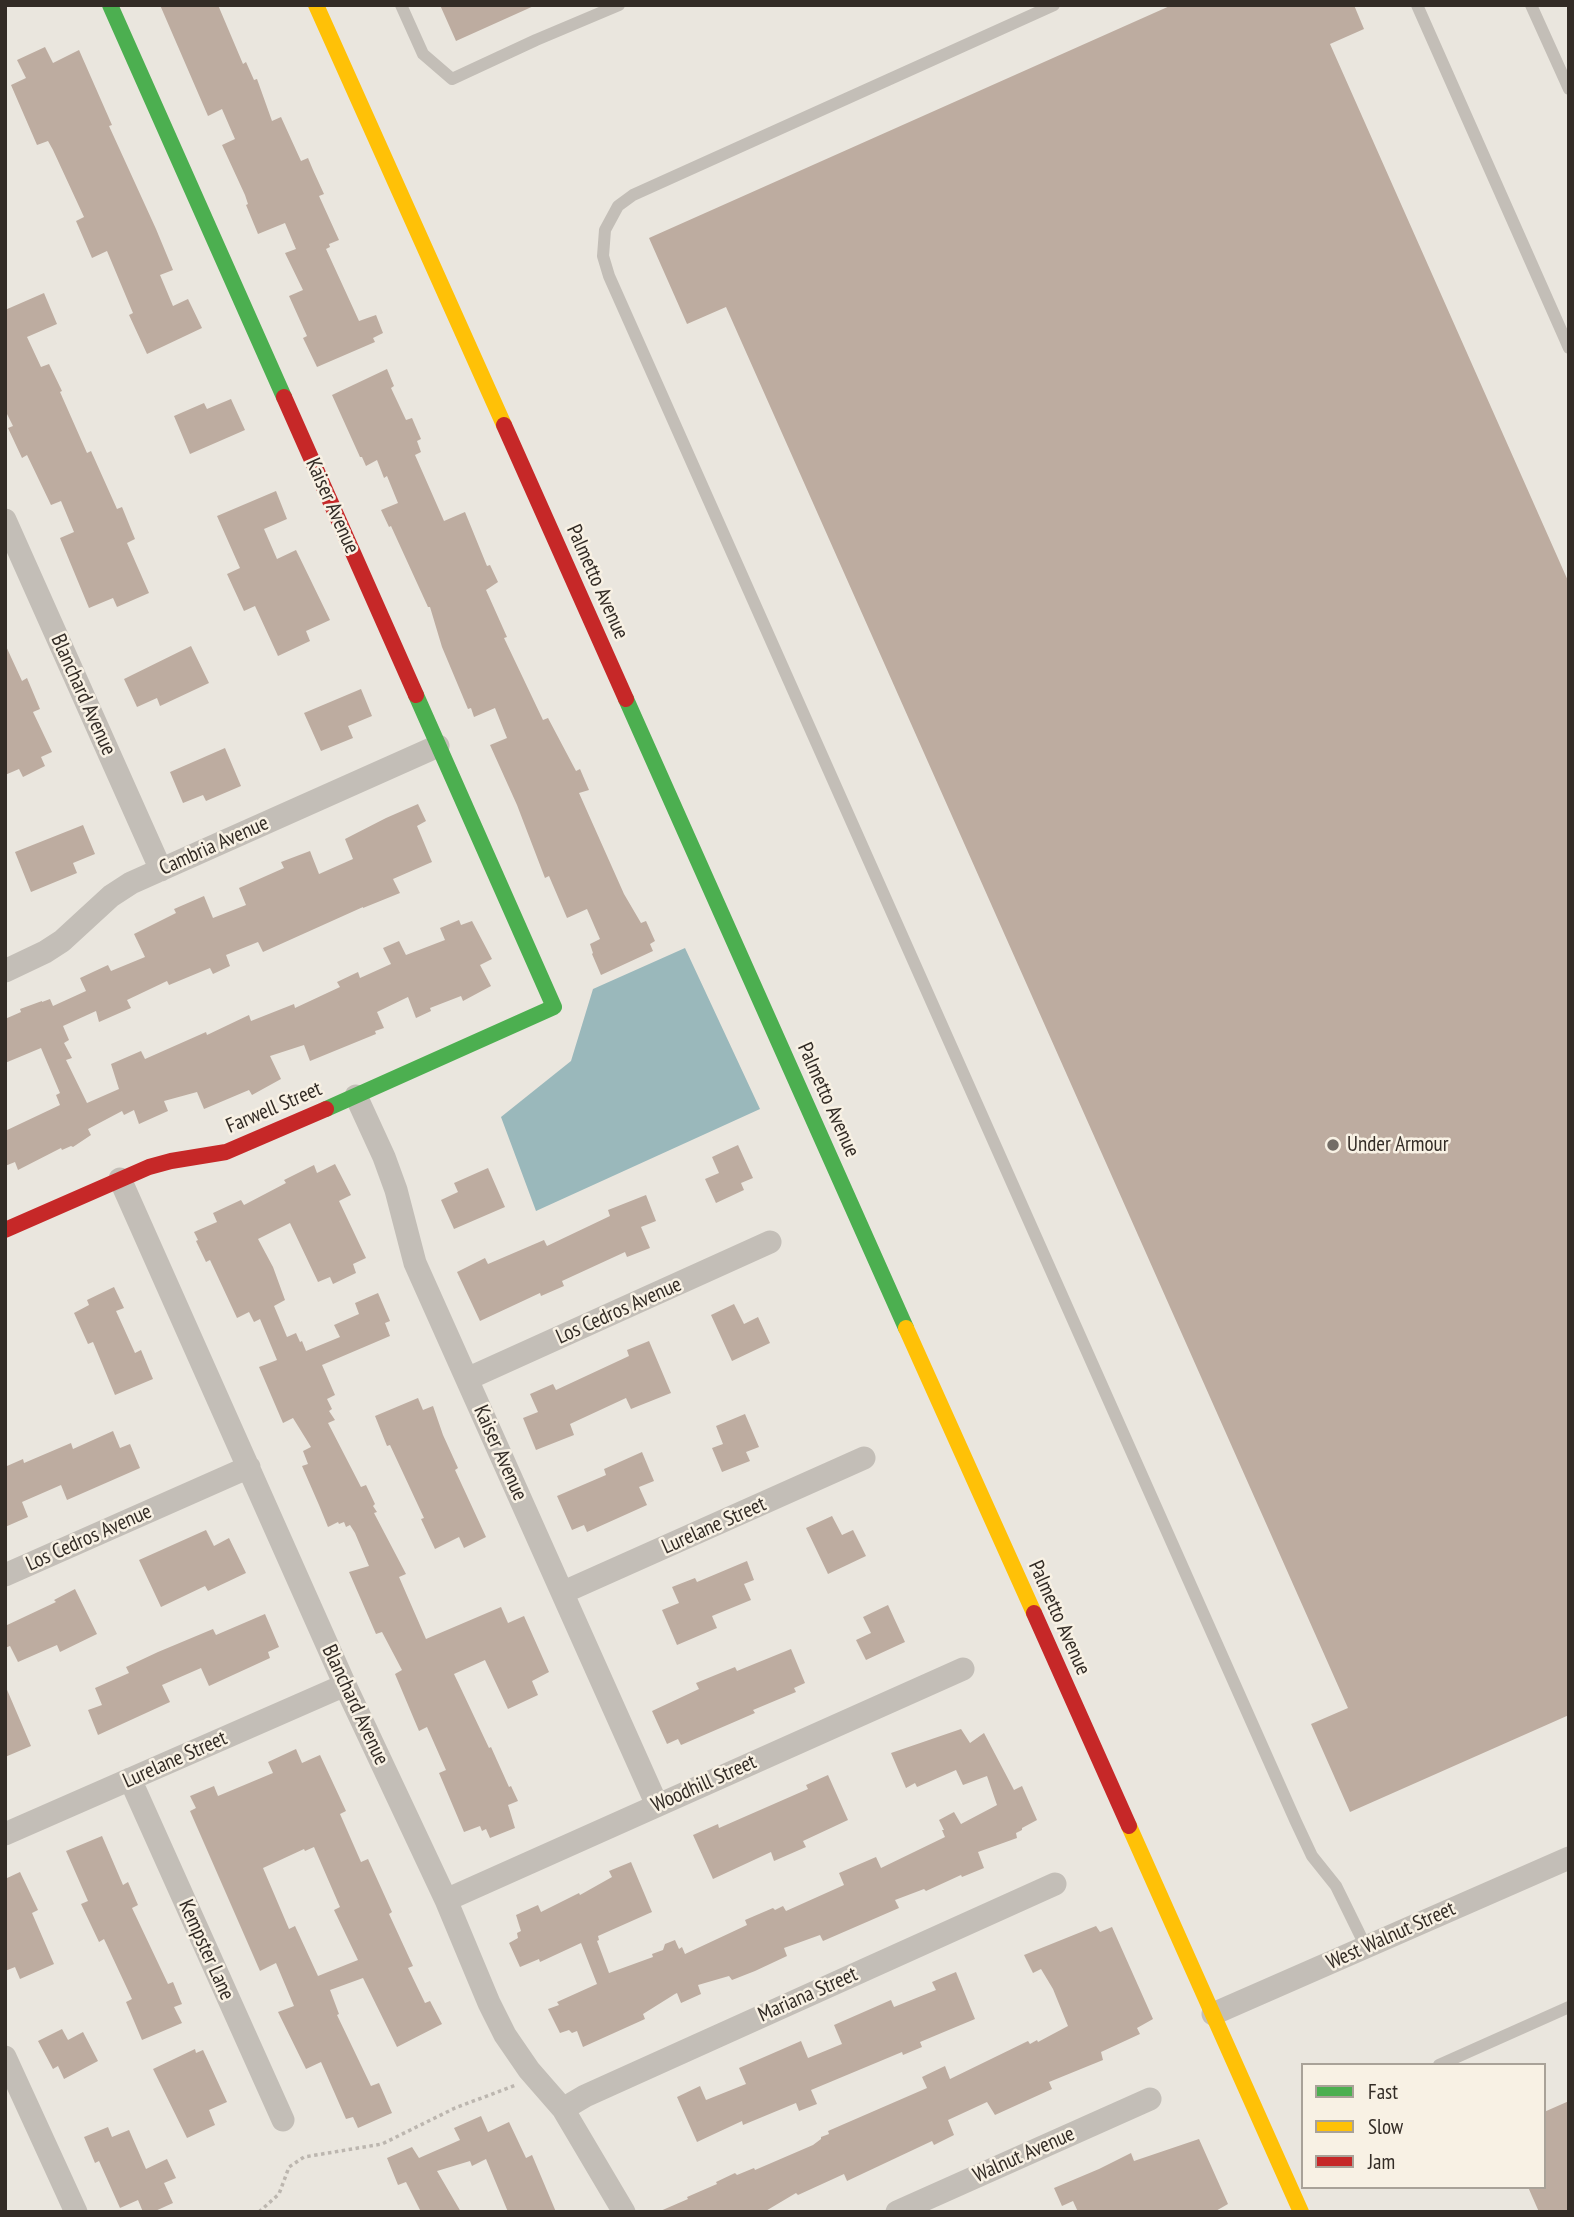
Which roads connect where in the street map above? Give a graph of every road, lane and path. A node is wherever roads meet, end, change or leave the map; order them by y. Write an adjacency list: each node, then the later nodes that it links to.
1 (110, 5): 11 (street, Kaiser Avenue)
2 (316, 5): 34 (street, Palmetto Avenue)
3 (401, 5): 4 (lane)
4 (619, 5)
5 (1054, 5): 32 (lane)
6 (1417, 5): 9 (lane)
7 (1531, 5): 8 (lane)
8 (1569, 89)
9 (1569, 348)
10 (5, 520): 12 (street, Blanchard Avenue)
11 (438, 746): 12 (street, Cambria Avenue); 14 (street, Kaiser Avenue)
12 (161, 870): 13 (street, Cambria Avenue)
13 (5, 971)
14 (554, 1007): 15 (street, Farwell Street)
15 (356, 1096): 16 (street, Farwell Street); 19 (street, Kaiser Avenue)
16 (120, 1179): 17 (street, Farwell Street); 21 (street, Blanchard Avenue)
17 (5, 1230)
18 (770, 1242): 19 (street, Los Cedros Avenue)
19 (467, 1379): 23 (street, Kaiser Avenue)
20 (864, 1458): 23 (street, Lurelane Street)
21 (249, 1467): 22 (street, Los Cedros Avenue); 25 (street, Blanchard Avenue)
22 (5, 1575)
23 (564, 1592): 27 (street, Kaiser Avenue)
24 (963, 1669): 27 (street, Woodhill Street)
25 (345, 1685): 26 (street, Lurelane Street); 31 (street, Blanchard Avenue)
26 (130, 1780): 28 (street, Lurelane Street); 40 (street, Kempster Lane)
27 (657, 1805): 31 (street, Woodhill Street)
28 (5, 1834)
29 (1569, 1858): 32 (street, West Walnut Street)
30 (1055, 1884): 39 (street, Mariana Street)
31 (446, 1900): 37 (street, Blanchard Avenue)
32 (1366, 1947): 34 (street, West Walnut Street)
33 (1569, 2007): 36 (lane)
34 (1213, 2014): 45 (street, Palmetto Avenue)
35 (5, 2057): 41 (street)
36 (1443, 2063)
37 (534, 2077): 39 (street, Blanchard Avenue); 42 (path)
38 (1150, 2099): 44 (street, Walnut Avenue)
39 (563, 2109): 43 (street, Blanchard Avenue)
40 (283, 2120)
41 (76, 2212)
42 (259, 2212)
43 (624, 2212)
44 (897, 2212)
45 (1301, 2212)

